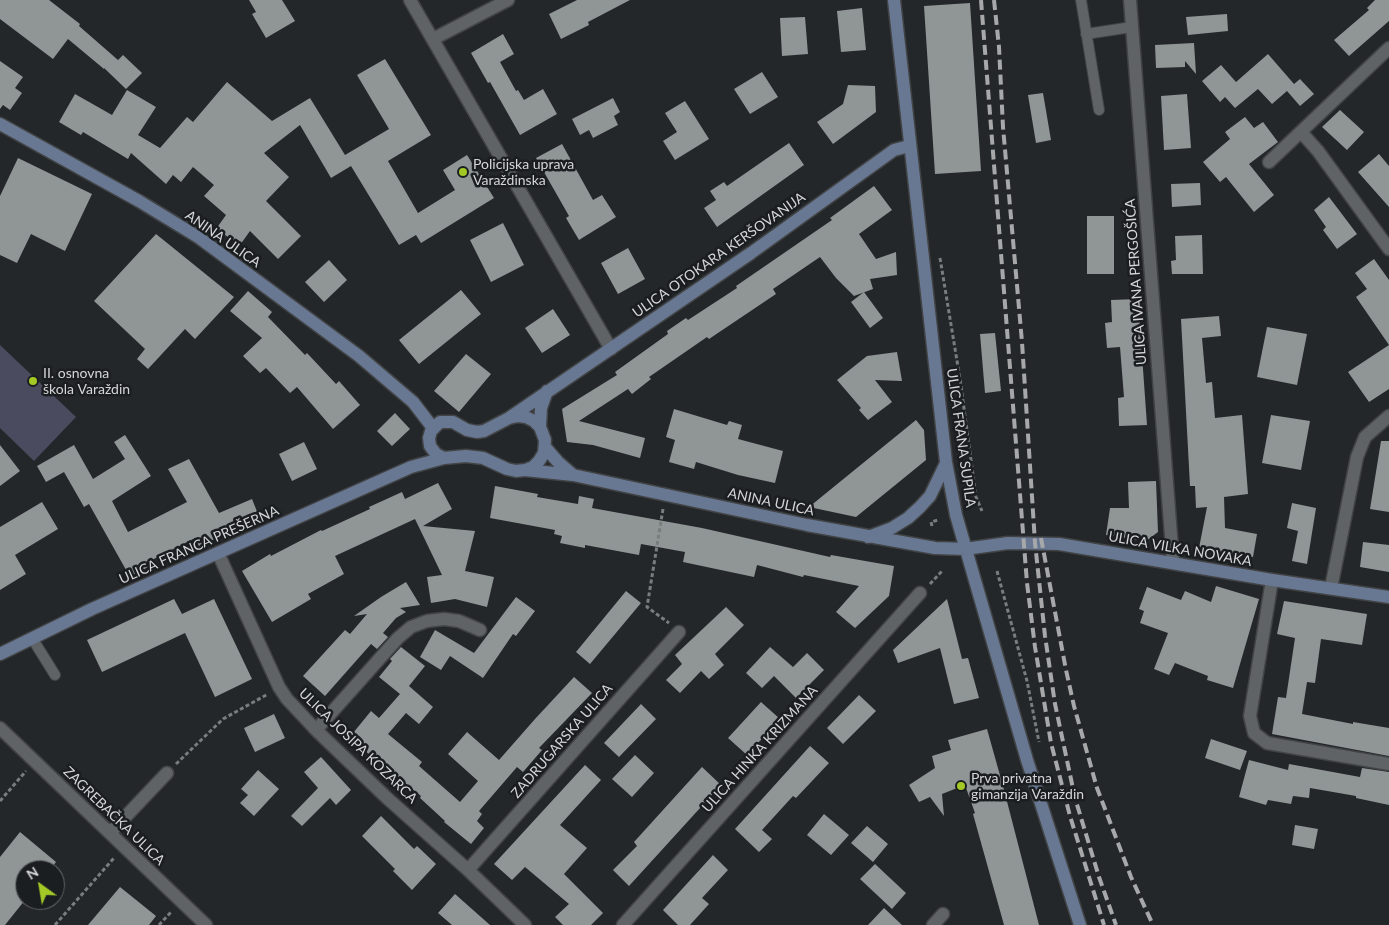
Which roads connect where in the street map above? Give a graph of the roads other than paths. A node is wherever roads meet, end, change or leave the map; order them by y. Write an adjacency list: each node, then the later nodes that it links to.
1 (410, 0): 8 (street)
2 (508, 0): 8 (street)
3 (894, 0): 13 (main road, ULICA FRANA SUPILA)
4 (1081, 0): 7 (lane)
5 (1130, 0): 6 (street, ULICA IVANA PERGOŠIĆA)
6 (1132, 27): 7 (lane); 34 (street, ULICA IVANA PERGOŠIĆA)
7 (1086, 34): 10 (lane)
8 (433, 39): 16 (street)
9 (1389, 48): 12 (street)
10 (1099, 110)
11 (0, 124): 18 (main road, ANINA ULICA)
12 (1301, 132): 14 (street); 15 (street)
13 (909, 146): 16 (main road, ULICA OTOKARA KERŠOVANIJA); 27 (main road, ULICA FRANA SUPILA)
14 (1269, 162)
15 (1389, 249)
16 (611, 349): 17 (main road, ULICA OTOKARA KERŠOVANIJA)
17 (547, 391): 20 (main road, ULICA OTOKARA KERŠOVANIJA); 22 (main road)
18 (413, 402): 21 (main road, ANINA ULICA); 23 (main road, ANINA ULICA)
19 (1389, 416): 36 (street)
20 (509, 418): 21 (main road, ANINA ULICA); 22 (main road)
21 (446, 421): 23 (main road)
22 (540, 427): 25 (main road)
23 (433, 428): 24 (main road)
24 (429, 441): 26 (main road); 28 (main road)
25 (545, 447): 29 (main road); 30 (main road, ANINA ULICA)
26 (444, 458): 28 (main road, ULICA FRANCA PREŠERNA); 29 (main road, ANINA ULICA)
27 (946, 462): 31 (main road); 32 (main road, ULICA FRANA SUPILA)
28 (411, 467): 33 (main road, ULICA FRANCA PREŠERNA)
29 (525, 470): 30 (main road, ANINA ULICA)
30 (573, 475): 31 (main road, ANINA ULICA)
31 (868, 537): 32 (main road, ANINA ULICA)
32 (965, 549): 34 (main road, ULICA VILKA NOVAKA); 55 (main road, ULICA FRANA SUPILA)
33 (218, 553): 41 (main road, ULICA FRANCA PREŠERNA); 45 (street, ULICA JOSIPA KOZARCA)
34 (1173, 562): 35 (main road, ULICA VILKA NOVAKA)
35 (1272, 580): 36 (main road, ULICA VILKA NOVAKA); 46 (street)
36 (1331, 588): 38 (main road, ULICA VILKA NOVAKA)
37 (920, 593): 53 (street, ULICA HINKA KRIZMANA)
38 (1389, 597)
39 (480, 630): 45 (street)
40 (679, 632): 49 (street, ZADRUGARSKA ULICA)
41 (32, 638): 42 (main road, ULICA FRANCA PREŠERNA); 43 (lane)
42 (0, 654)
43 (55, 675)
44 (0, 728): 48 (street, ZAGREBAČKA ULICA)
45 (316, 730): 49 (street, ULICA JOSIPA KOZARCA)
46 (1389, 764)
47 (167, 773): 48 (street)
48 (110, 833): 51 (street, ZAGREBAČKA ULICA)
49 (468, 870): 52 (street, ULICA JOSIPA KOZARCA)
50 (943, 914): 54 (street)
51 (206, 925)
52 (525, 925)
53 (623, 925)
54 (933, 925)
55 (1080, 925)

